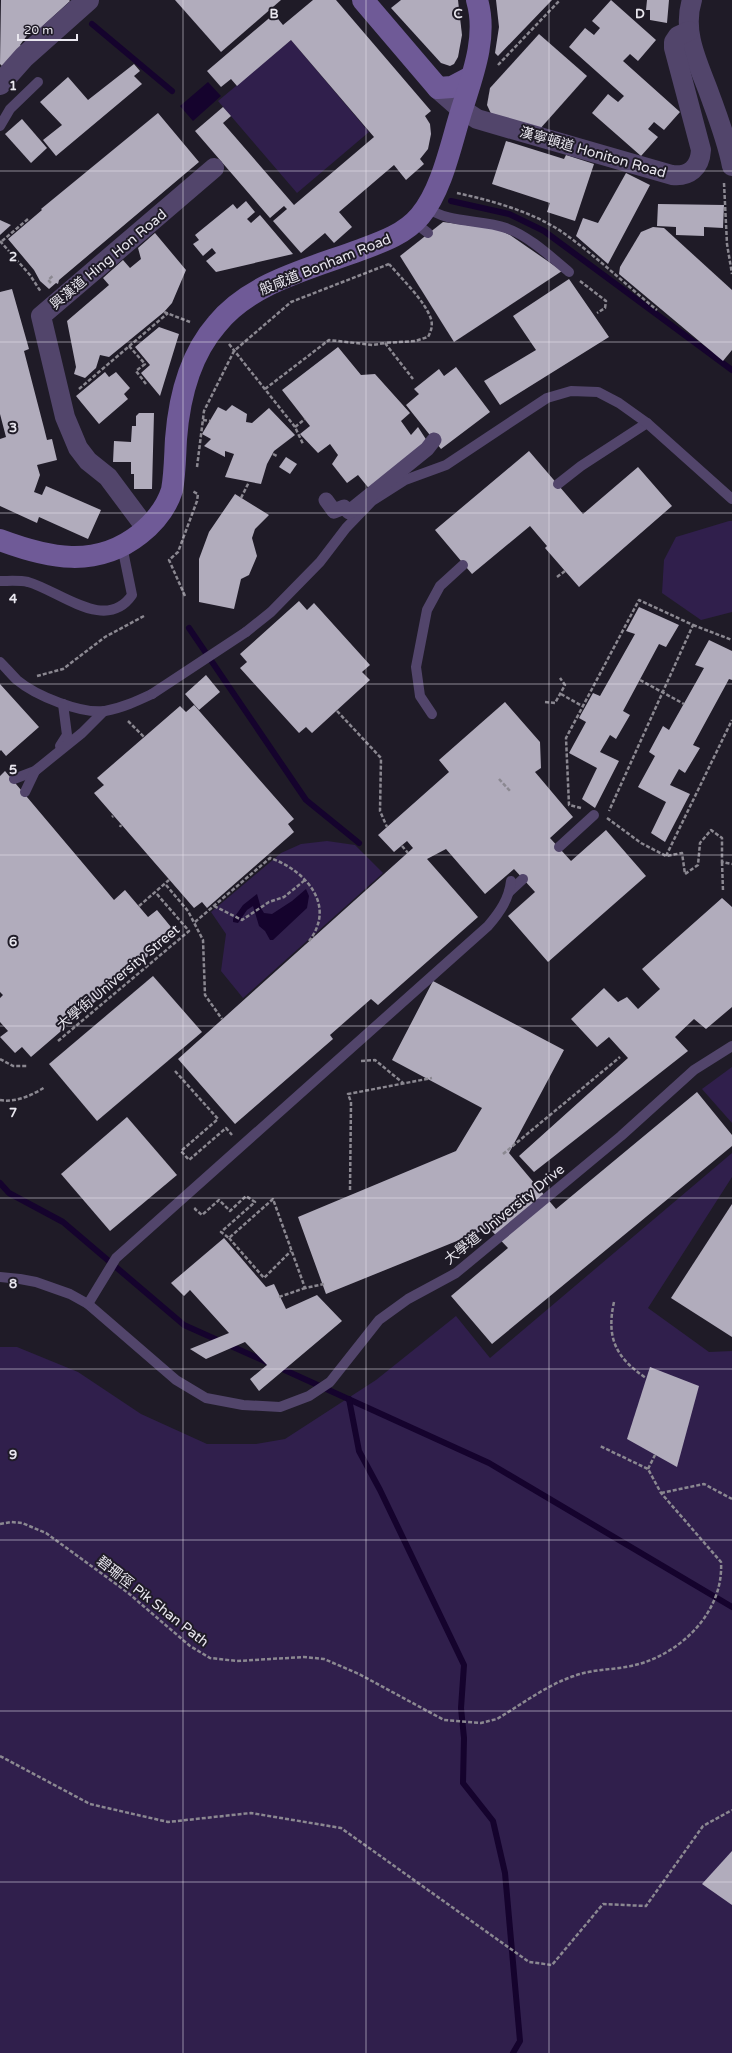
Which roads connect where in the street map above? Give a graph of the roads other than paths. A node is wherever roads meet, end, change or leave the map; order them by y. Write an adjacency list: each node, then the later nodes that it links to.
1 (88, 0): 8 (street)
2 (363, 0): 9 (main road)
3 (477, 0): 6 (main road)
4 (692, 0): 5 (street)
5 (689, 32): 10 (street, 漢寧頓道 Honiton Road); 12 (street)
6 (471, 76): 9 (main road); 10 (main road)
7 (38, 82): 11 (lane)
8 (0, 84)
9 (438, 88): 10 (street)
10 (462, 109): 14 (main road)
11 (0, 126)
12 (732, 166)
13 (214, 168): 21 (street, 興漢道 Hing Hon Road)
14 (423, 221): 15 (lane); 21 (main road, 般咸道 Bonham Road)
15 (570, 272)
16 (647, 423): 18 (lane); 19 (lane); 28 (lane, bridge)
17 (434, 440): 20 (street)
18 (558, 484)
19 (732, 499)
20 (326, 500)
21 (146, 528): 23 (main road, 般咸道 Bonham Road)
22 (0, 540): 23 (main road, 般咸道 Bonham Road)
23 (122, 546): 25 (lane)
24 (463, 565): 29 (lane)
25 (0, 580)
26 (0, 662): 27 (lane)
27 (63, 704): 28 (lane); 30 (lane)
28 (104, 711): 30 (lane)
29 (432, 714)
30 (57, 751): 31 (lane)
31 (35, 771): 32 (lane); 33 (lane)
32 (14, 779)
33 (25, 792)
34 (594, 815): 35 (lane)
35 (559, 847)
36 (523, 879): 38 (lane)
37 (511, 880): 38 (lane)
38 (509, 892): 41 (lane)
39 (732, 1046): 41 (lane, 大學道 University Drive)
40 (0, 1278): 41 (lane, 大學道 University Drive)
41 (88, 1304)

